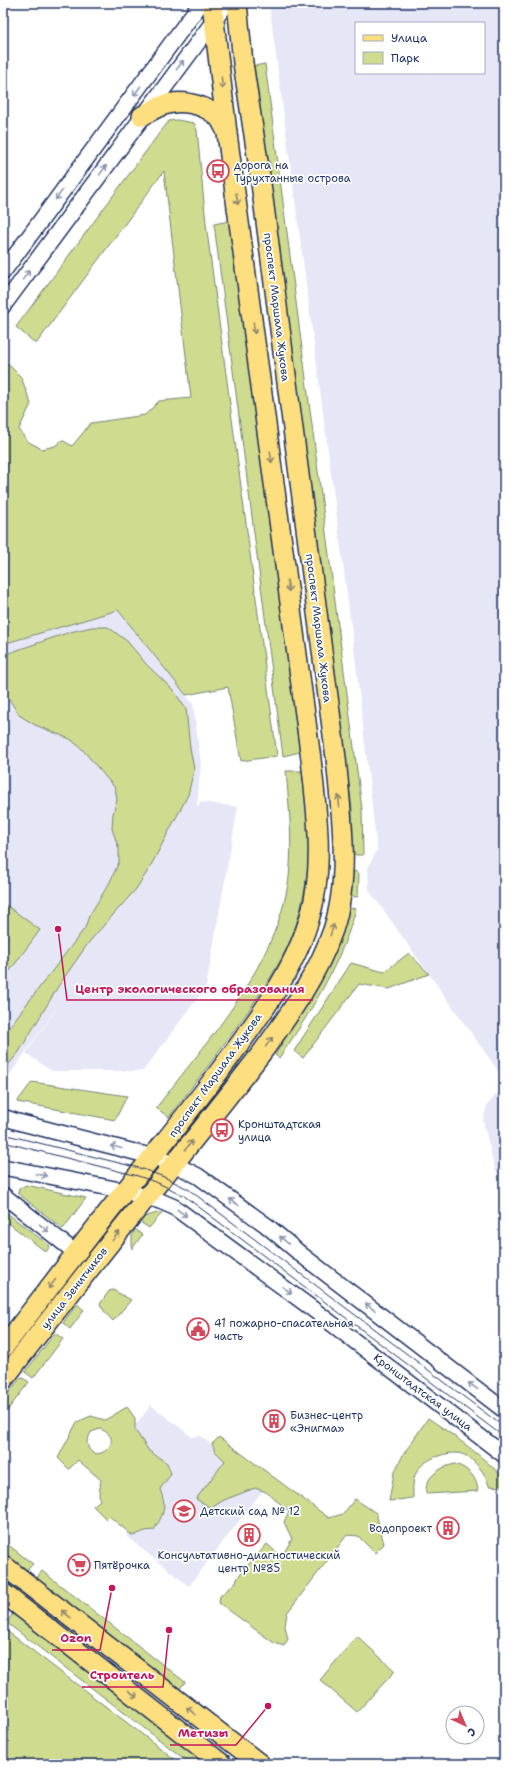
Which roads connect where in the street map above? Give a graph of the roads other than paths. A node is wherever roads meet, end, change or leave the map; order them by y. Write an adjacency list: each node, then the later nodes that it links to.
1 (201, 3): 7 (street, one-way to 7)
2 (226, 3): 4 (street)
3 (237, 3): 11 (main road, проспект Маршала Жукова, one-way to 3)
4 (213, 11): 5 (street, one-way to 4); 6 (main road, проспект Маршала Жукова, one-way to 6)
5 (142, 116): 6 (main road); 8 (street, one-way to 5)
6 (228, 133): 10 (main road, проспект Маршала Жукова, one-way to 10)
7 (3, 272)
8 (3, 306)
9 (3, 1117): 10 (street, one-way to 9)
10 (154, 1157): 11 (street); 13 (main road, проспект Маршала Жукова)
11 (174, 1164): 15 (main road, проспект Маршала Жукова); 19 (street, one-way to 11)
12 (3, 1167): 13 (street, Кронштадтская улица, one-way to 13)
13 (125, 1191): 15 (street, Кронштадтская улица); 16 (main road, улица Зенитчиков)
14 (3, 1195): 16 (street, one-way to 16)
15 (147, 1197): 18 (main road, улица Зенитчиков, one-way to 15); 20 (street, Кронштадтская улица, one-way to 20)
16 (76, 1253): 17 (main road, улица Зенитчиков, one-way to 17)
17 (3, 1348)
18 (3, 1380)
19 (504, 1410)
20 (504, 1455)
21 (3, 1565): 24 (main road, one-way to 21)
22 (3, 1593): 23 (main road, one-way to 23)
23 (222, 1764)
24 (260, 1764)

